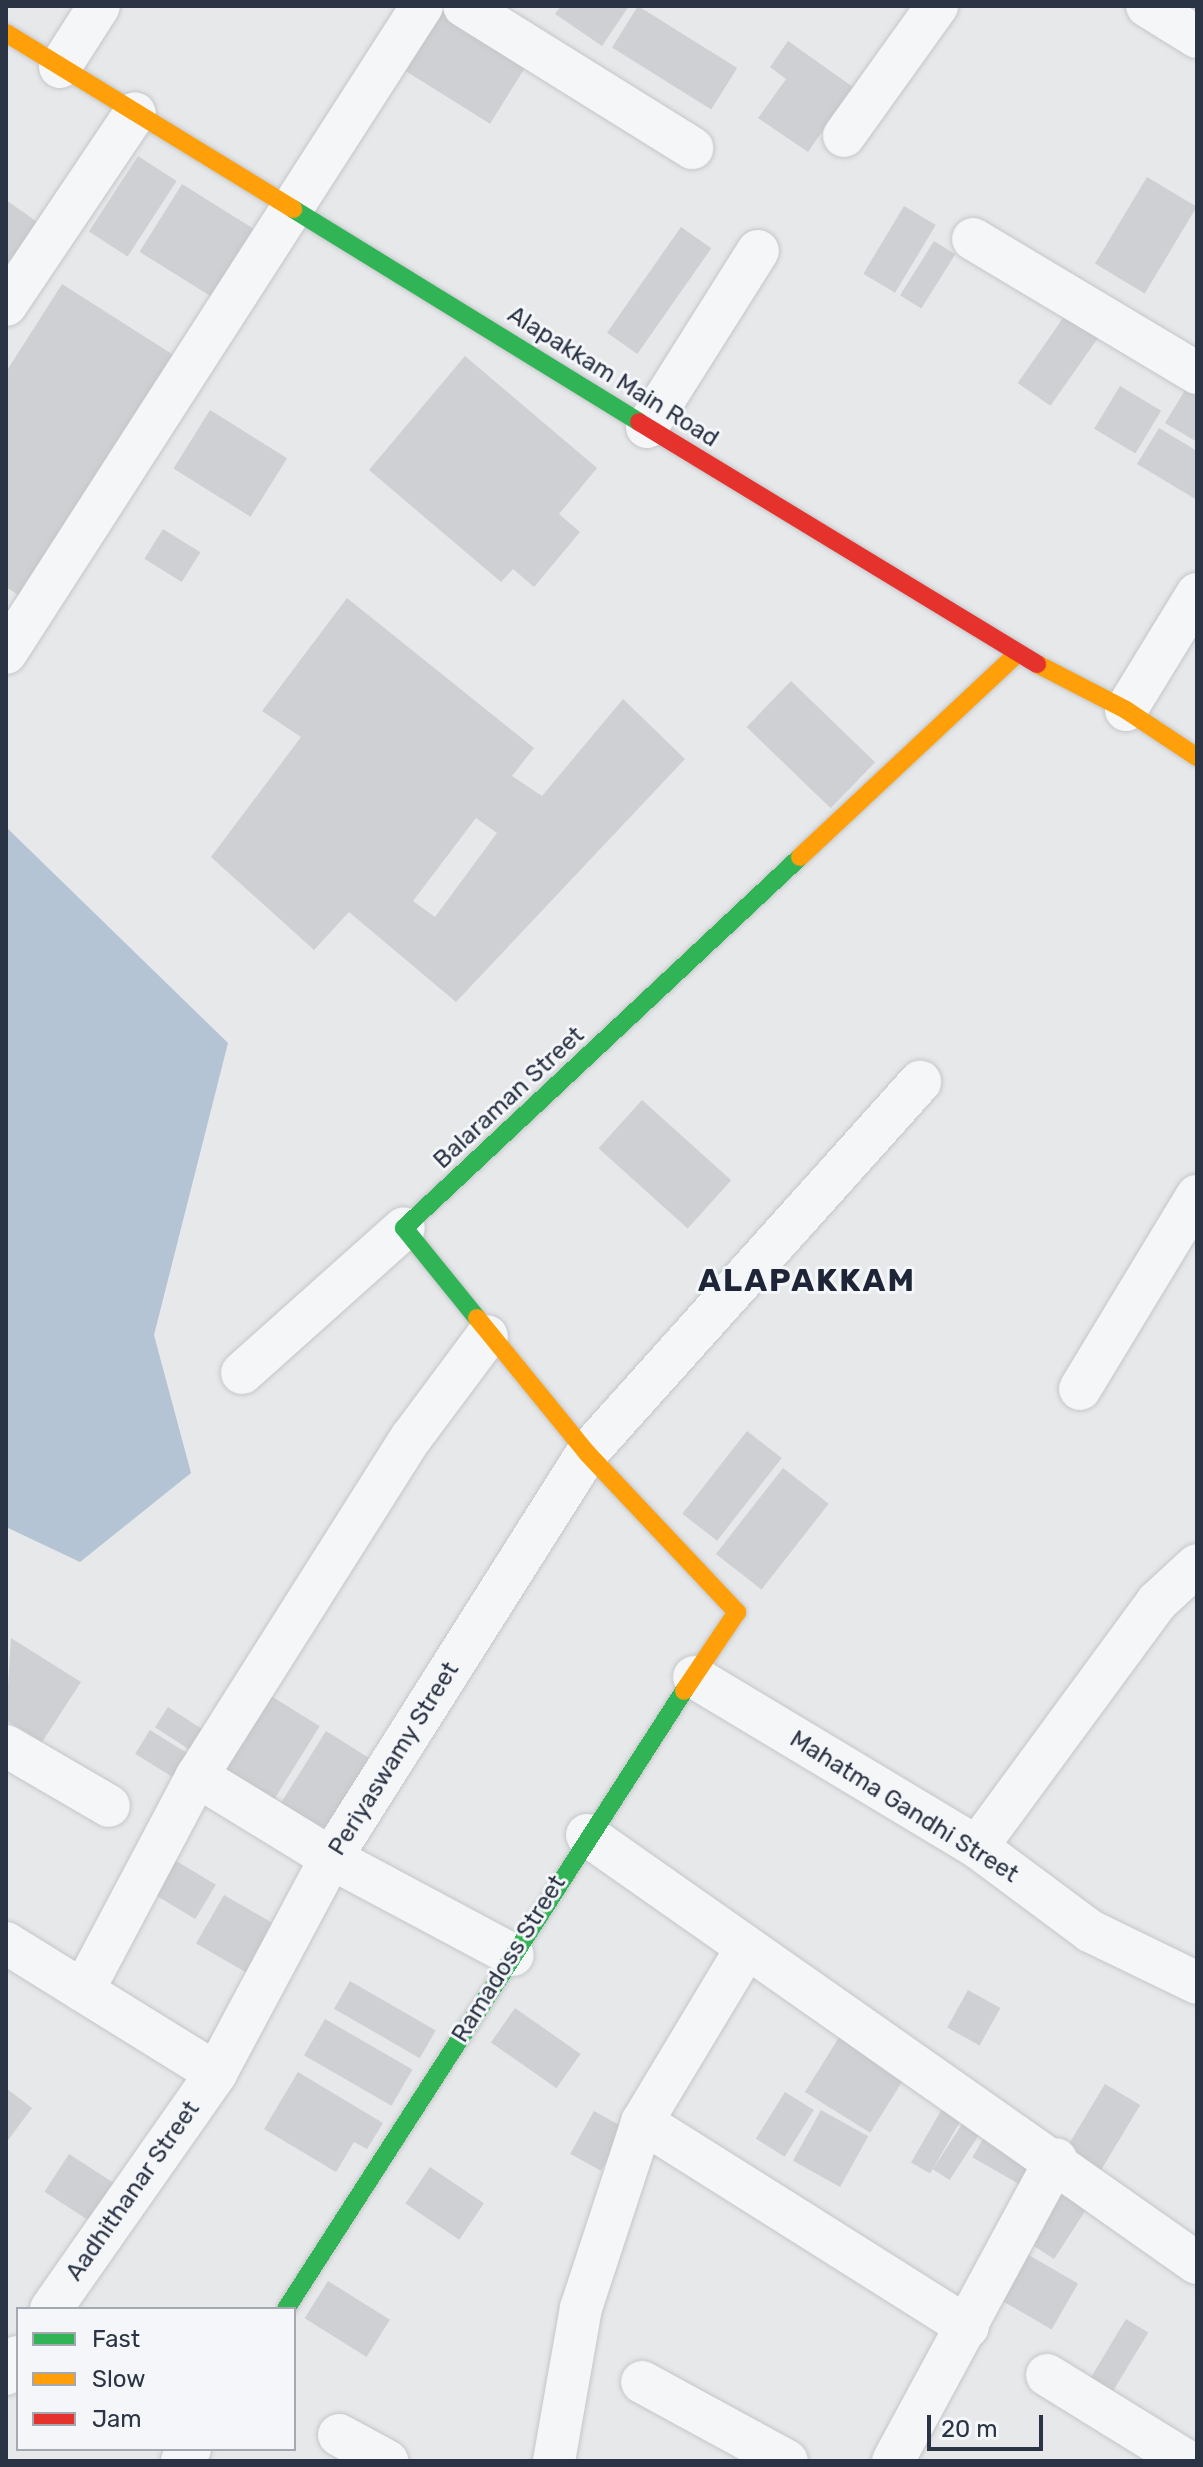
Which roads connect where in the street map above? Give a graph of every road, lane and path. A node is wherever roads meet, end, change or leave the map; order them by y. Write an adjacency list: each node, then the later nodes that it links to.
1 (99, 6): 8 (street)
2 (422, 6): 12 (street)
3 (464, 6): 11 (street)
4 (937, 6): 10 (street)
5 (1147, 6): 7 (street)
6 (6, 33): 8 (street, Alapakkam Main Road)
7 (1197, 37)
8 (60, 67): 9 (street, Alapakkam Main Road)
9 (135, 113): 12 (street, Alapakkam Main Road); 15 (street)
10 (844, 136)
11 (692, 148)
12 (292, 206): 17 (street, Alapakkam Main Road); 19 (street)
13 (973, 239): 16 (street)
14 (758, 251): 17 (street)
15 (6, 305)
16 (1197, 373)
17 (647, 427): 20 (street, Alapakkam Main Road)
18 (1197, 594): 21 (street)
19 (6, 653)
20 (1017, 654): 21 (street, Alapakkam Main Road); 25 (street, Balaraman Street)
21 (1126, 710): 22 (street, Alapakkam Main Road)
22 (1197, 757)
23 (920, 1082): 29 (street, Periyaswamy Street)
24 (1197, 1196): 28 (street)
25 (404, 1228): 26 (street); 27 (street)
26 (487, 1336): 29 (street); 33 (street)
27 (242, 1373)
28 (1080, 1389)
29 (587, 1453): 31 (street, Ramadoss Street); 37 (street, Periyaswamy Street)
30 (1197, 1565): 36 (street)
31 (694, 1677): 35 (street, Ramadoss Street); 36 (street, Mahatma Gandhi Street)
32 (6, 1746): 34 (street)
33 (197, 1776): 37 (street); 42 (street)
34 (109, 1806)
35 (587, 1835): 39 (street); 40 (street, Ramadoss Street)
36 (977, 1847): 41 (street, Mahatma Gandhi Street)
37 (331, 1858): 40 (street); 43 (street, Periyaswamy Street)
38 (6, 1943): 42 (street)
39 (746, 1949): 44 (street); 45 (street)
40 (513, 1955): 48 (street, Ramadoss Street)
41 (1197, 1983)
42 (83, 1991): 43 (street)
43 (216, 2073): 47 (street, Aadhithanar Street)
44 (642, 2122): 49 (street); 54 (street)
45 (1056, 2159): 46 (street); 49 (street)
46 (1197, 2263)
47 (52, 2307)
48 (287, 2307)
49 (968, 2327): 56 (street)
50 (1047, 2375): 57 (street)
51 (642, 2382): 55 (street)
52 (339, 2435): 53 (street)
53 (387, 2461)
54 (554, 2461)
55 (787, 2461)
56 (893, 2461)
57 (1186, 2461)

